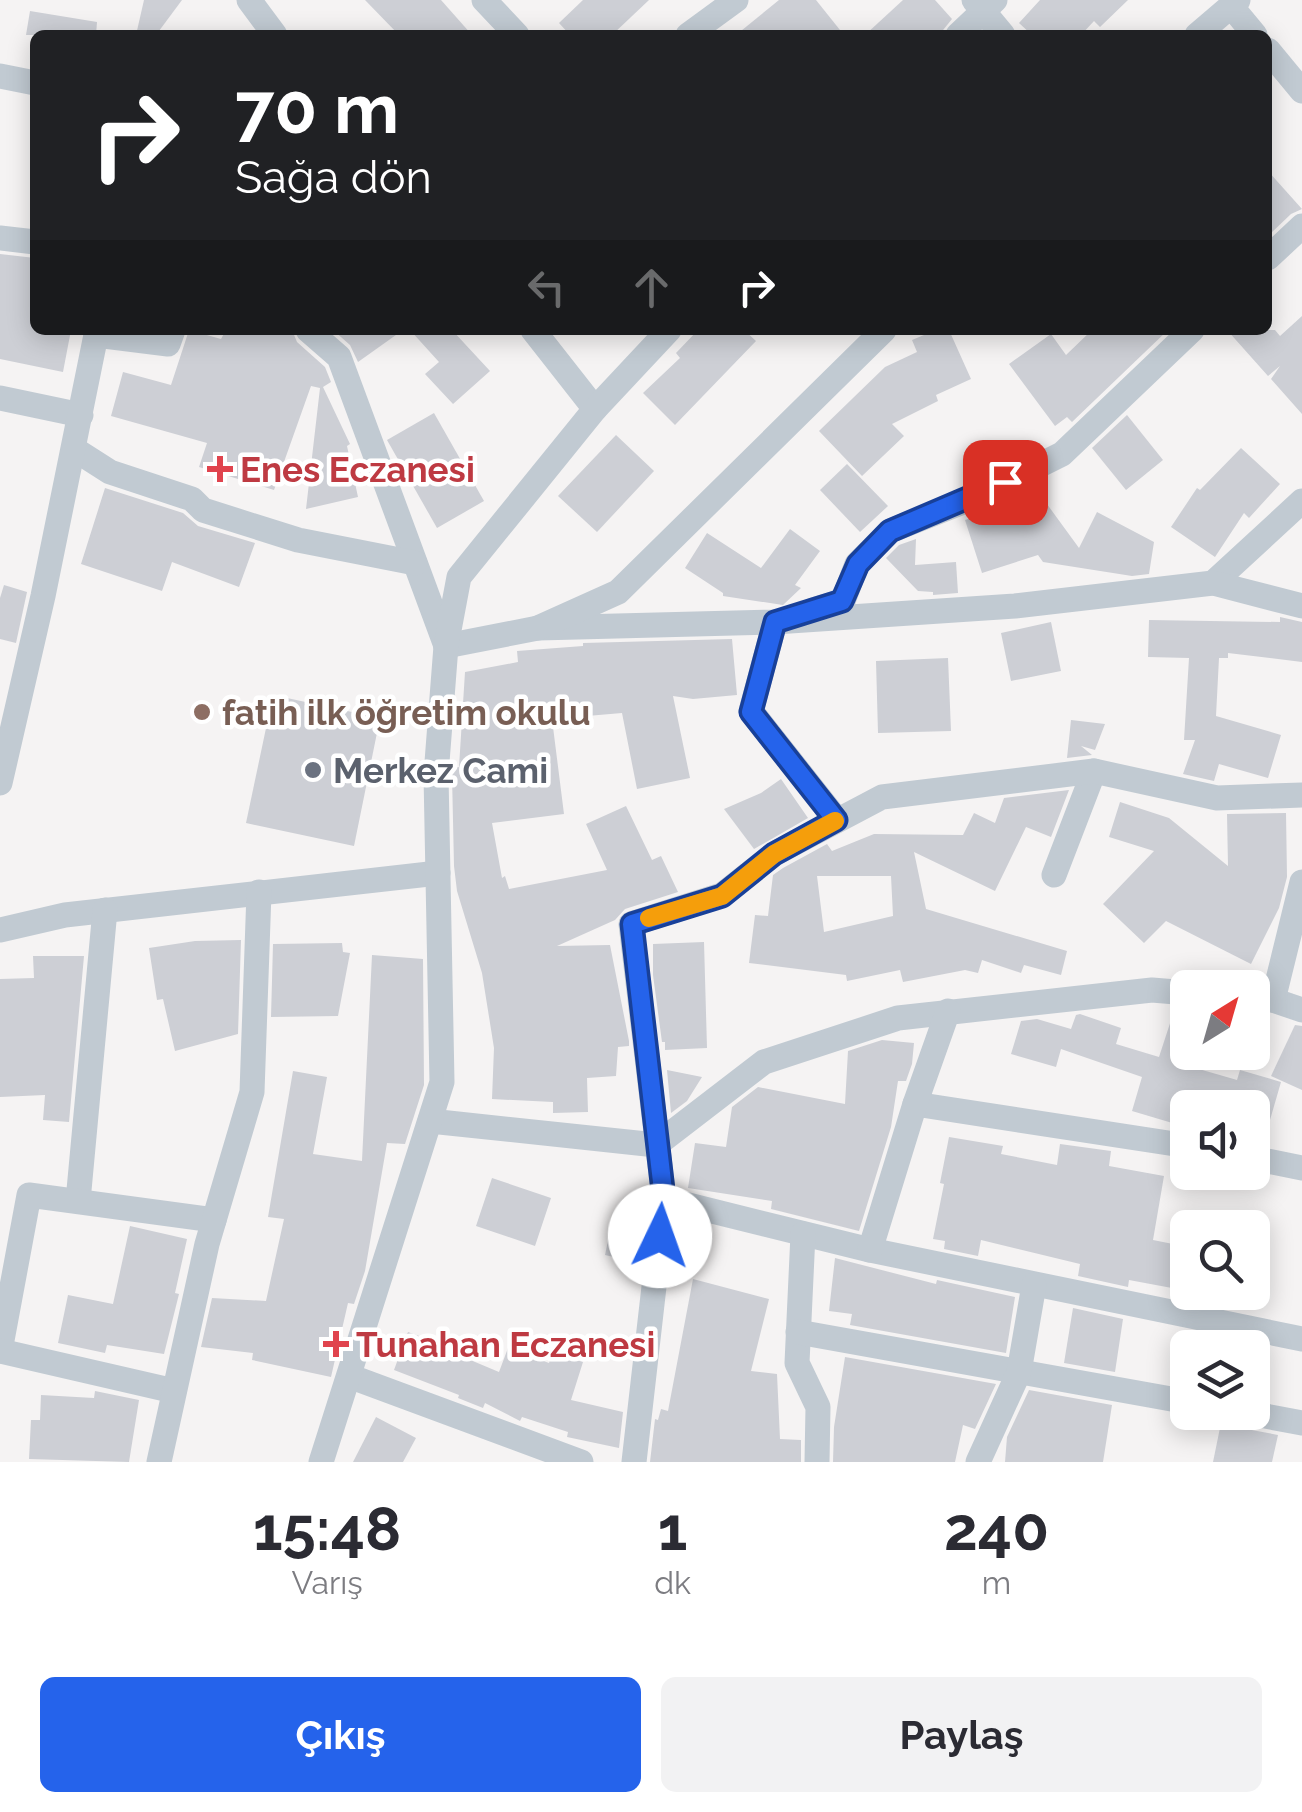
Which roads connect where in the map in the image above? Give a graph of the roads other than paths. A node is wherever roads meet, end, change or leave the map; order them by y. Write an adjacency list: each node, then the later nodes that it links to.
1 (484, 0): 7 (street)
2 (252, 1): 6 (street)
3 (984, 3): 9 (street); 10 (street)
4 (1234, 3): 11 (street); 12 (street)
5 (720, 4): 8 (street)
6 (272, 30)
7 (511, 30)
8 (693, 30)
9 (962, 30)
10 (1000, 30)
11 (1203, 30)
12 (1252, 30)
13 (1272, 55): 16 (street)
14 (0, 76): 15 (street)
15 (30, 82)
16 (1302, 91)
17 (1302, 226): 20 (street)
18 (0, 238): 19 (street)
19 (30, 241)
20 (1272, 254)
21 (96, 335): 31 (street)
22 (109, 335): 23 (street)
23 (171, 335)
24 (314, 335): 34 (street)
25 (537, 335): 30 (street)
26 (664, 335): 30 (street)
27 (879, 335): 38 (street)
28 (1187, 335): 37 (street)
29 (0, 398): 31 (street)
30 (595, 409): 39 (street)
31 (81, 415): 32 (street)
32 (74, 449): 34 (street); 41 (street)
33 (1302, 502): 35 (street)
34 (416, 563): 39 (street)
35 (1213, 583): 36 (street); 37 (street)
36 (1302, 606)
37 (775, 622): 38 (street); 43 (street)
38 (538, 628): 39 (street)
39 (446, 646): 44 (street)
40 (1094, 772): 42 (street); 43 (street); 45 (street)
41 (0, 783)
42 (1302, 795)
43 (836, 820): 58 (street)
44 (438, 874): 47 (street); 56 (street)
45 (1054, 875)
46 (1302, 882): 50 (street)
47 (259, 892): 48 (street); 63 (street)
48 (105, 910): 49 (street); 62 (street)
49 (0, 930)
50 (1270, 978)
51 (1170, 991): 54 (street)
52 (1270, 1001): 53 (street)
53 (1302, 1010)
54 (948, 1011): 55 (street); 58 (street)
55 (915, 1104): 57 (street); 65 (street)
56 (430, 1121): 58 (street); 71 (street)
57 (1170, 1143)
58 (656, 1145): 61 (street)
59 (1270, 1162): 60 (street)
60 (1302, 1168)
61 (664, 1199): 64 (street); 79 (street)
62 (78, 1200): 63 (street); 69 (street)
63 (214, 1220): 72 (street)
64 (803, 1234): 65 (street); 67 (street)
65 (870, 1250): 66 (street)
66 (1034, 1285): 68 (street); 70 (street)
67 (798, 1332): 70 (street); 80 (street)
68 (1302, 1339)
69 (0, 1351): 72 (street)
70 (1019, 1372): 73 (street); 81 (street)
71 (349, 1376): 77 (street); 78 (street)
72 (174, 1391): 76 (street)
73 (1170, 1399)
74 (1270, 1417): 75 (street)
75 (1302, 1423)
76 (159, 1462)
77 (322, 1462)
78 (581, 1462)
79 (634, 1462)
80 (817, 1462)
81 (978, 1462)

